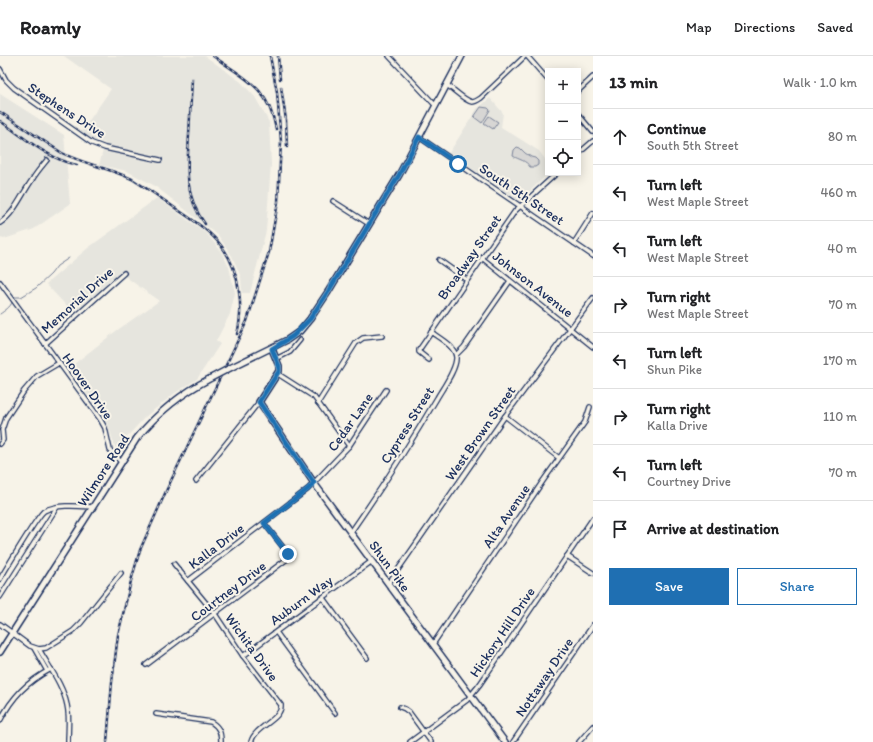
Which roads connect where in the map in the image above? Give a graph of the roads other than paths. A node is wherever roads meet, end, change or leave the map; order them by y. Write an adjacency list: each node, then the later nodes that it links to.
1 (390, 56): 9 (street)
2 (462, 56): 7 (main road, Wilmore Road)
3 (526, 56): 6 (street); 7 (street)
4 (0, 70): 16 (street, Stephens Drive)
5 (593, 76): 8 (street)
6 (545, 77)
7 (447, 85): 9 (main road, Wilmore Road)
8 (581, 88)
9 (436, 106): 12 (main road, Wilmore Road)
10 (581, 118): 11 (street)
11 (593, 132)
12 (419, 137): 19 (street, South 5th Street); 22 (main road, Wilmore Road)
13 (593, 141): 14 (street)
14 (581, 151)
15 (47, 160): 21 (street)
16 (160, 160)
17 (554, 176): 19 (street, Broadway Street)
18 (333, 201): 22 (street)
19 (519, 206): 23 (street, South 5th Street); 25 (street, Broadway Street)
20 (593, 214): 23 (street)
21 (0, 223)
22 (369, 224): 40 (main road, Wilmore Road)
23 (574, 243): 24 (street, South 5th Street)
24 (593, 256)
25 (482, 258): 28 (street, Broadway Street); 29 (street, Johnson Avenue)
26 (439, 260): 28 (street)
27 (124, 273): 38 (street, Memorial Drive)
28 (467, 280): 35 (street, Broadway Street)
29 (510, 281): 34 (street, Johnson Avenue); 41 (street)
30 (0, 282): 38 (street, Hoover Drive)
31 (593, 298): 32 (street, West Brown Street)
32 (589, 304): 33 (street); 34 (street, West Brown Street)
33 (593, 306)
34 (570, 328): 39 (street, Johnson Avenue); 50 (street, West Brown Street)
35 (431, 332): 41 (street); 43 (street, Broadway Street)
36 (382, 336): 48 (street)
37 (300, 340): 42 (street)
38 (45, 344): 44 (street, Hoover Drive)
39 (593, 346)
40 (272, 349): 42 (main road); 54 (main road, Wilmore Road, bridge)
41 (456, 355): 61 (street, Cypress Street)
42 (276, 359): 45 (main road)
43 (428, 360)
44 (59, 362): 51 (street); 54 (street, Hoover Drive)
45 (278, 374): 47 (main road); 48 (street)
46 (386, 390): 52 (street, Cedar Lane)
47 (259, 402): 55 (street); 56 (main road, Shun Pike)
48 (318, 403): 52 (street)
49 (590, 407): 53 (street, Alta Avenue)
50 (505, 416): 53 (street); 69 (street, West Brown Street)
51 (0, 444)
52 (349, 446): 56 (street, Cedar Lane)
53 (559, 458): 77 (street, Alta Avenue)
54 (121, 462): 58 (main road, Wilmore Road)
55 (196, 481)
56 (314, 483): 60 (street, Kalla Drive); 61 (main road, Shun Pike)
57 (57, 507): 58 (street); 67 (street); 70 (street)
58 (93, 507): 76 (main road, Wilmore Road)
59 (593, 518): 62 (street, Hickory Hill Drive)
60 (264, 523): 68 (street, Kalla Drive); 72 (street, Courtney Drive)
61 (350, 532): 63 (main road, Shun Pike)
62 (567, 556): 66 (street); 85 (street, Hickory Hill Drive)
63 (372, 561): 69 (main road, Shun Pike); 71 (street, Auburn Way)
64 (174, 564): 68 (street, Wichita Drive)
65 (121, 573): 79 (street)
66 (593, 573)
67 (0, 579)
68 (188, 581): 72 (street, Wichita Drive)
69 (388, 584): 77 (main road, Shun Pike)
70 (0, 597)
71 (323, 598): 75 (street, Auburn Way); 82 (street)
72 (215, 614): 81 (street, Wichita Drive); 83 (street, Courtney Drive)
73 (0, 624): 76 (street)
74 (593, 625): 98 (street, Nottaway Drive)
75 (276, 632): 81 (street, Auburn Way); 87 (street)
76 (12, 633): 78 (street); 80 (main road, Wilmore Road)
77 (433, 644): 85 (main road, Shun Pike)
78 (34, 648): 79 (street); 84 (street)
79 (39, 649): 84 (street)
80 (0, 652)
81 (243, 656): 94 (street, Wichita Drive)
82 (367, 658)
83 (146, 665)
84 (49, 670): 89 (street); 92 (street)
85 (471, 696): 91 (street, Hickory Hill Drive); 97 (main road, Shun Pike)
86 (400, 707): 91 (street)
87 (335, 713)
88 (156, 714): 93 (street)
89 (0, 721)
90 (593, 726): 99 (street)
91 (424, 732): 95 (street, Hickory Hill Drive); 96 (street)
92 (68, 742)
93 (221, 742)
94 (251, 742)
95 (410, 742)
96 (431, 742)
97 (505, 742)
98 (513, 742)
99 (579, 742)

